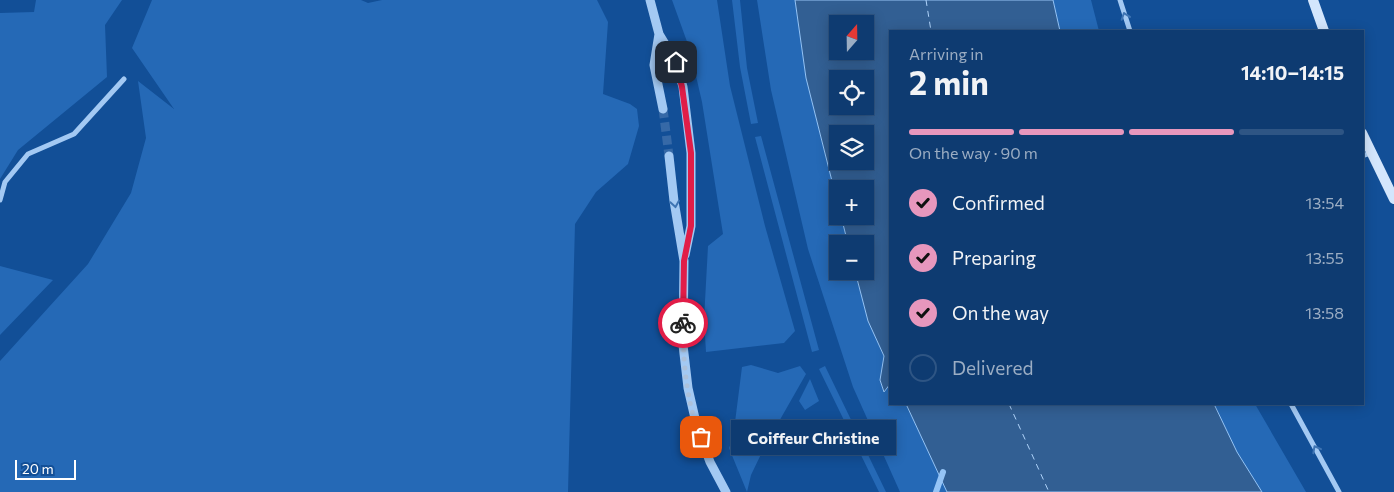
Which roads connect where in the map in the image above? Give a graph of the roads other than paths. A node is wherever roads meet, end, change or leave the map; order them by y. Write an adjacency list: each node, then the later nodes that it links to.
1 (650, 0): 6 (street)
2 (1120, 0): 4 (street, one-way to 2)
3 (1313, 0): 5 (main road)
4 (1130, 30)
5 (1324, 30)
6 (659, 34): 8 (street); 14 (street)
7 (124, 79): 13 (street)
8 (663, 109)
9 (1364, 141): 10 (main road)
10 (1367, 154): 12 (main road)
11 (669, 156): 14 (street, one-way to 14)
12 (1394, 199)
13 (0, 200)
14 (684, 261): 16 (street)
15 (1292, 405): 17 (street, one-way to 15)
16 (723, 488)
17 (1339, 492)

